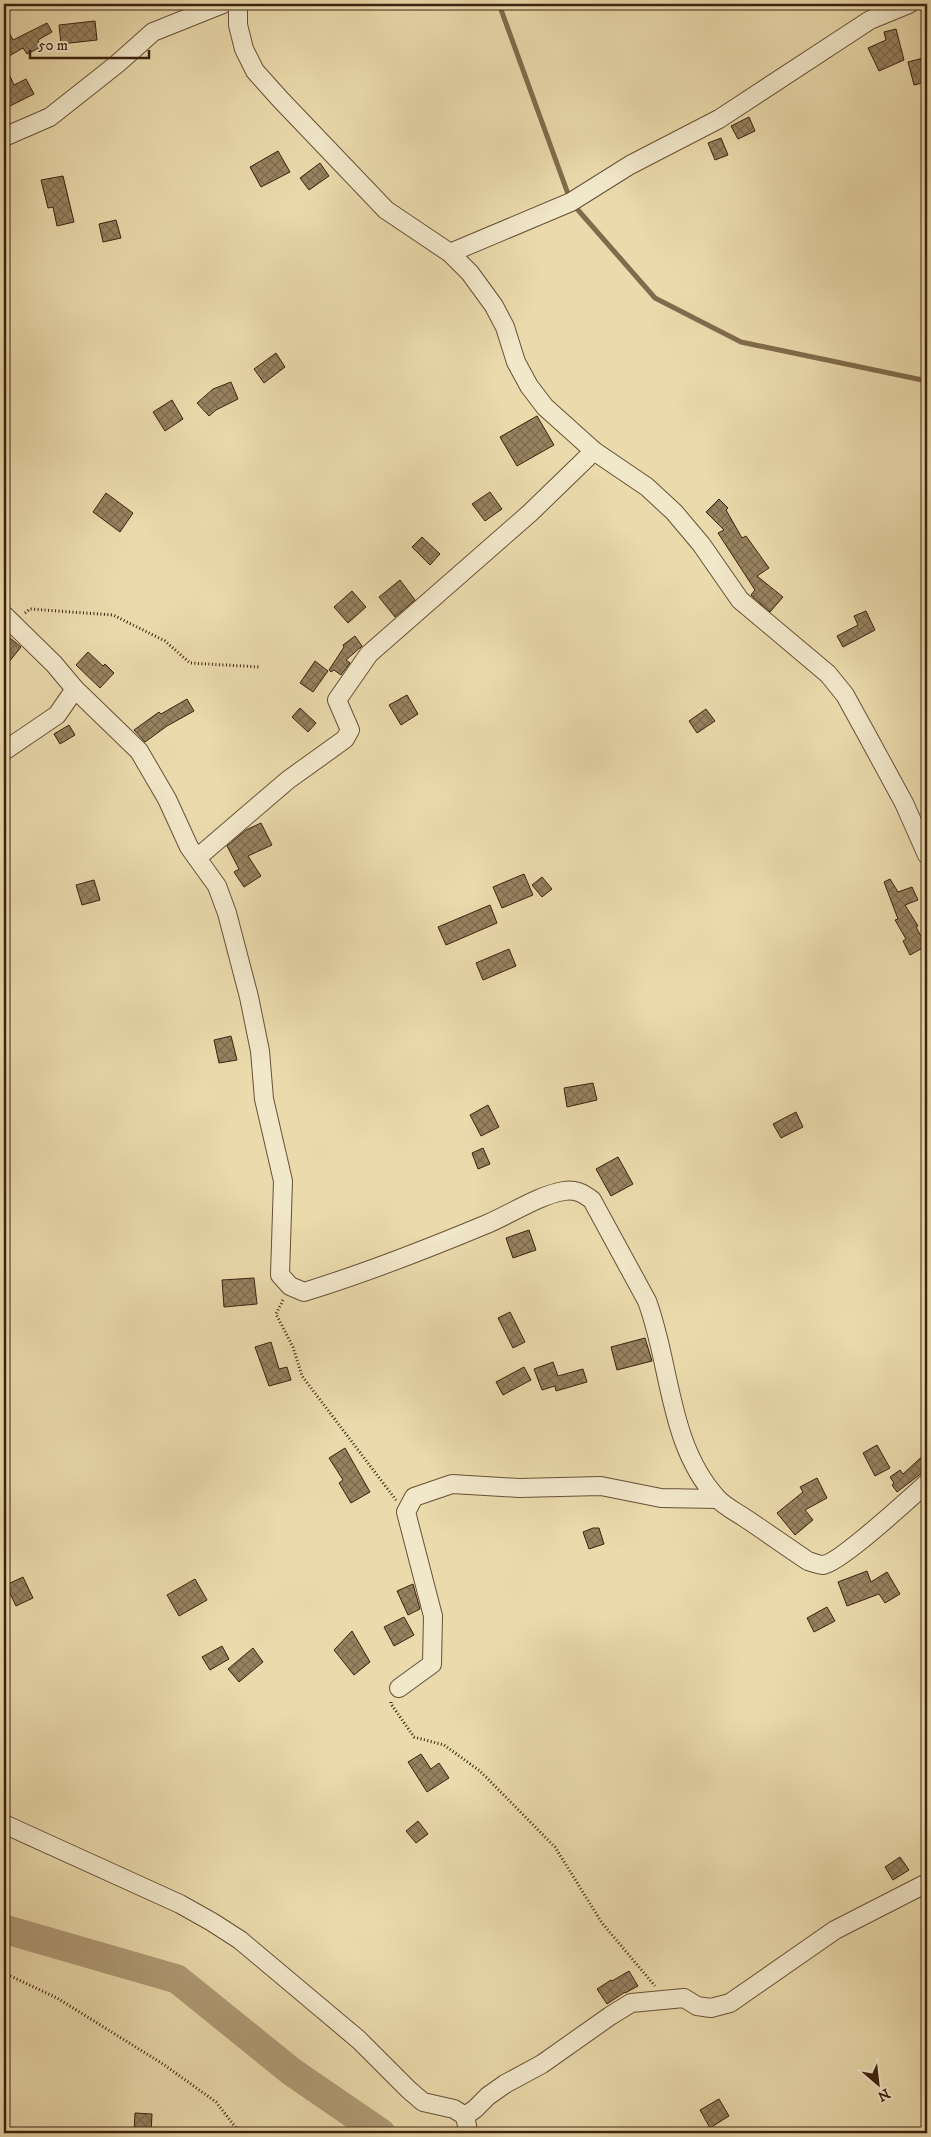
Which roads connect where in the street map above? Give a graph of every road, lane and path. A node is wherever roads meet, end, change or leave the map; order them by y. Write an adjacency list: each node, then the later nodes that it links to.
1 (223, 4): 4 (street)
2 (238, 4): 5 (street)
3 (909, 4): 5 (street)
4 (4, 136)
5 (450, 252): 6 (street)
6 (594, 451): 11 (street); 12 (street)
7 (8, 619): 8 (path); 9 (street)
8 (260, 667)
9 (75, 689): 10 (street); 12 (street)
10 (4, 751)
11 (927, 856)
12 (197, 858): 13 (street)
13 (290, 1286): 15 (street); 16 (path)
14 (927, 1483): 15 (street)
15 (718, 1499): 16 (street)
16 (406, 1512): 17 (street)
17 (399, 1688): 21 (path)
18 (4, 1824): 22 (street)
19 (927, 1883): 21 (street)
20 (4, 1973): 23 (path)
21 (665, 1998): 22 (street)
22 (465, 2125)
23 (240, 2133)

